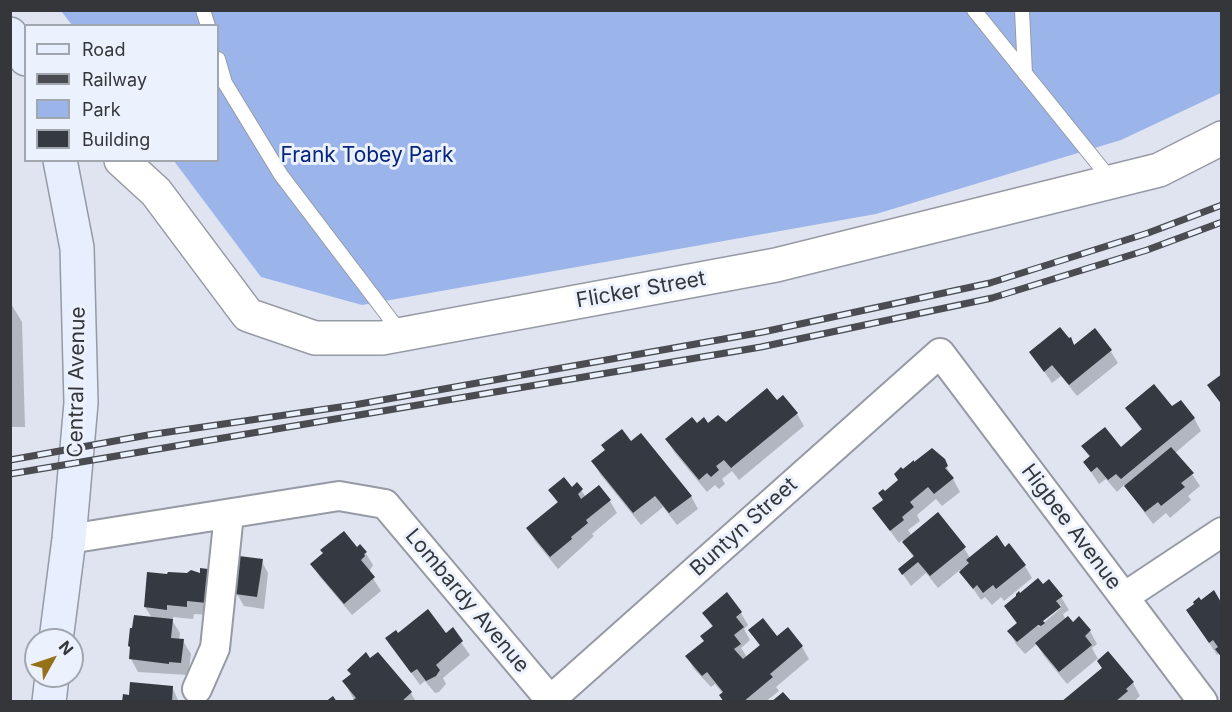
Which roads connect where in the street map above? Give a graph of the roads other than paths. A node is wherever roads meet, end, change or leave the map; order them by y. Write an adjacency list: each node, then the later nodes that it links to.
1 (974, 10): 6 (lane)
2 (1022, 10): 6 (lane)
3 (10, 34): 4 (main road)
4 (24, 56)
5 (219, 62): 11 (lane)
6 (1025, 74): 10 (lane)
7 (1221, 138): 10 (street, Flicker Street)
8 (60, 162): 15 (main road, Central Avenue)
9 (123, 162): 11 (street, Flicker Street)
10 (1112, 182): 11 (street, Flicker Street)
11 (402, 334)
12 (940, 353): 16 (street, Higbee Avenue); 19 (street, Buntyn Street)
13 (229, 514): 15 (street); 18 (street); 19 (street, Lombardy Avenue)
14 (1221, 532): 16 (street)
15 (69, 539): 17 (main road, Central Avenue)
16 (1124, 597): 20 (street, Higbee Avenue)
17 (58, 628)
18 (197, 689)
19 (550, 701)
20 (1203, 702)

